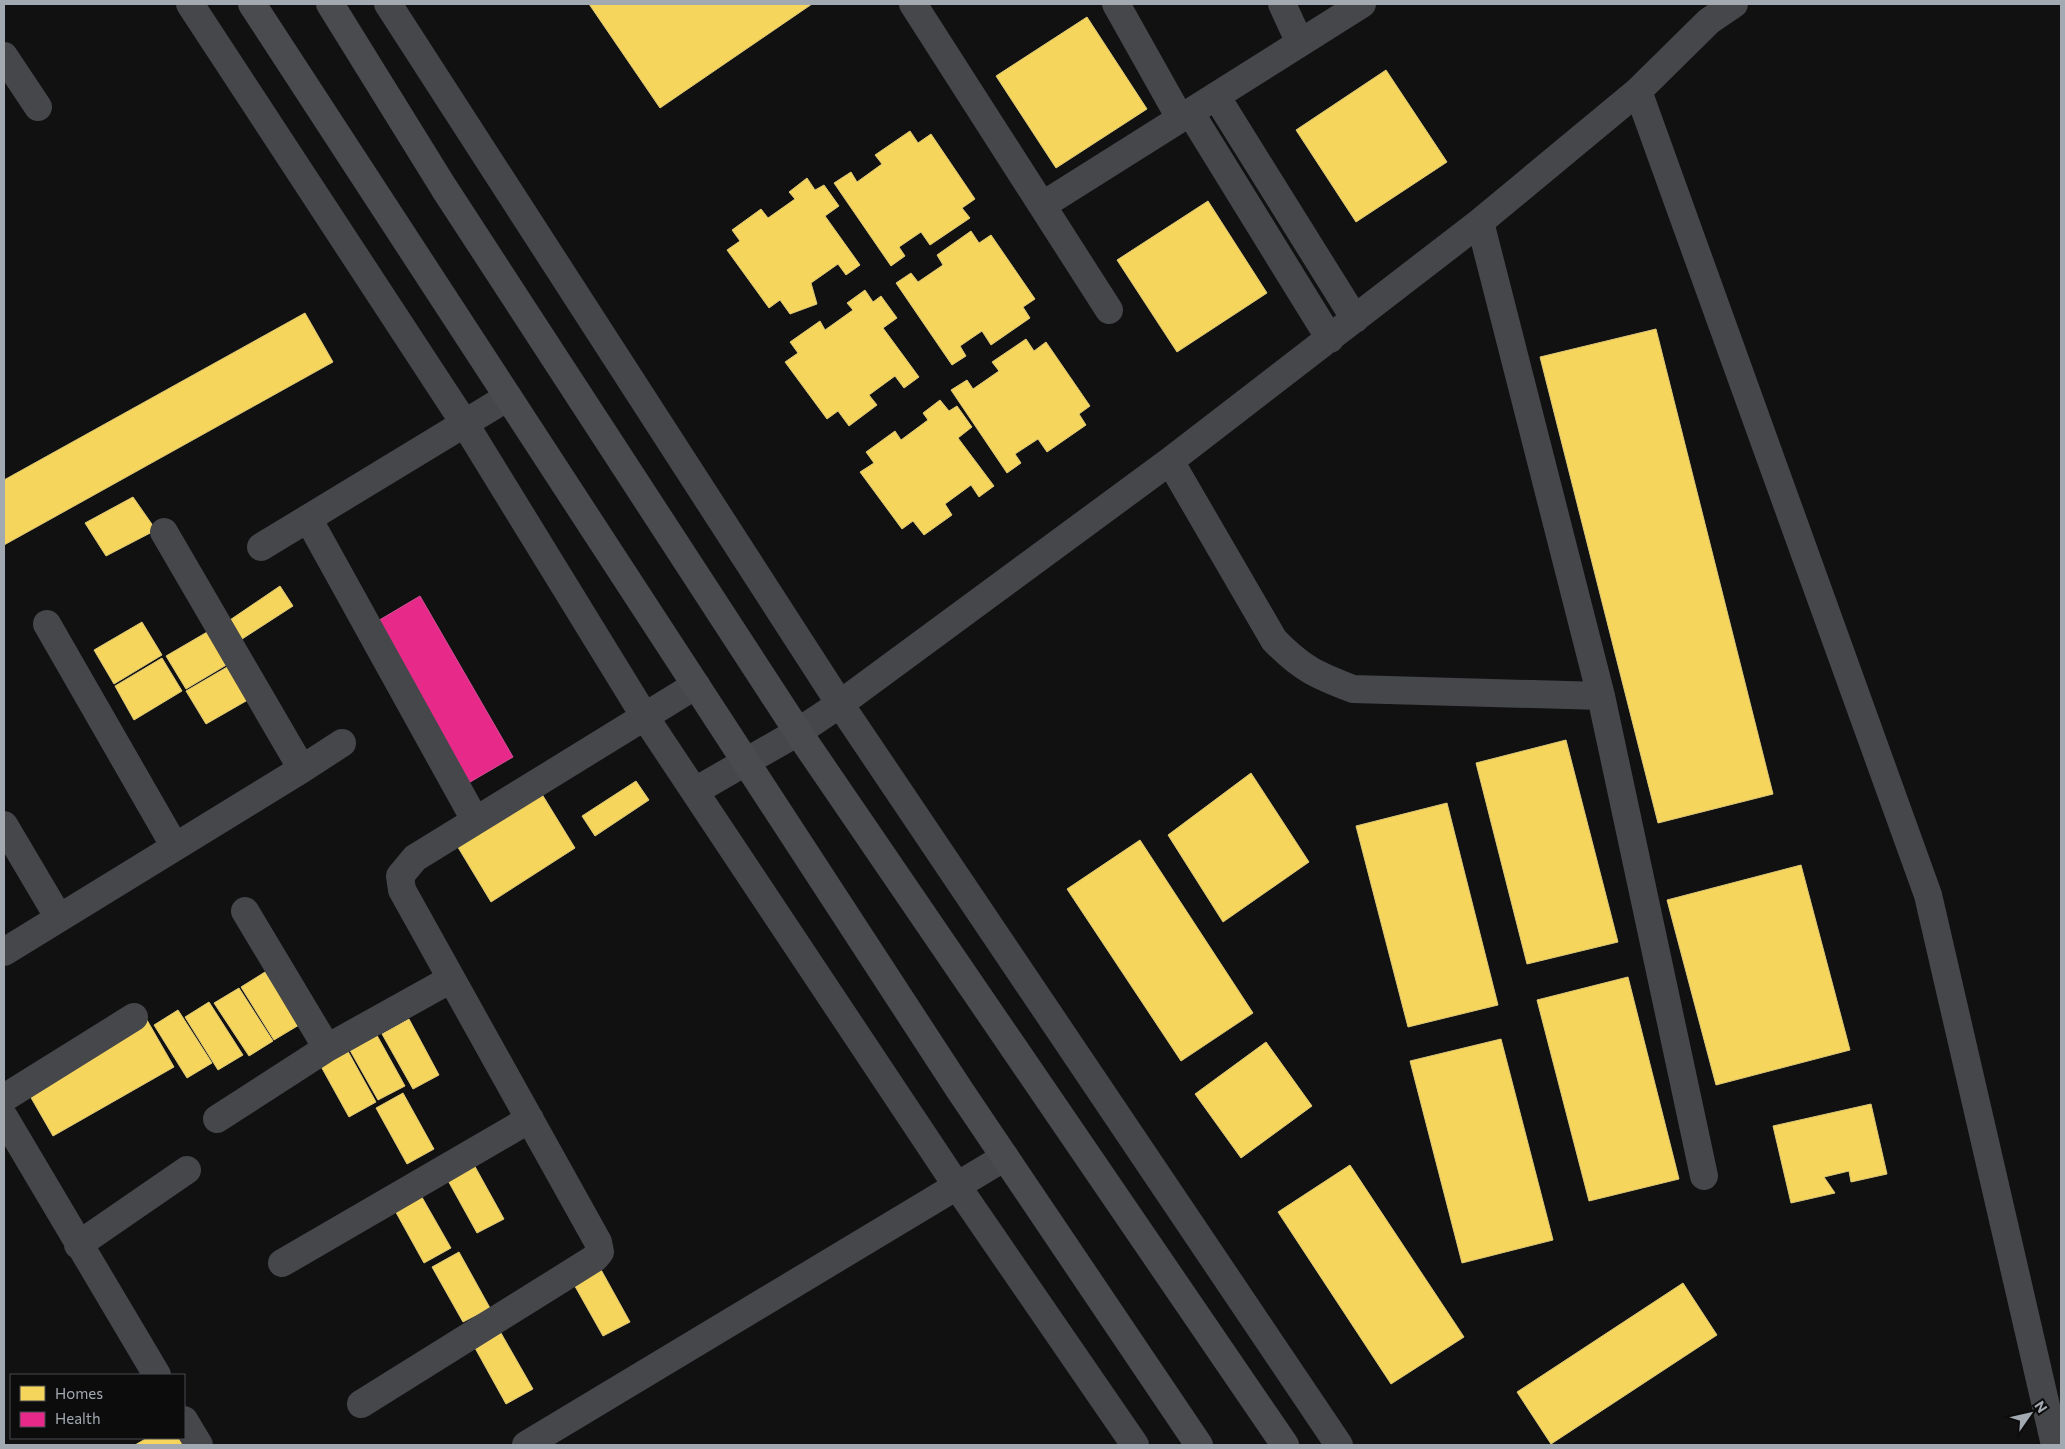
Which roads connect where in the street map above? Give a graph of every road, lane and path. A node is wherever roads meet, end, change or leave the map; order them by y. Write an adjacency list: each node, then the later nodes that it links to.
1 (190, 4): 22 (street)
2 (252, 4): 21 (street)
3 (330, 4): 32 (street)
4 (388, 4): 30 (street)
5 (913, 4): 16 (street)
6 (1116, 4): 15 (street)
7 (1282, 4): 10 (street)
8 (1362, 4): 10 (street)
9 (1734, 4): 12 (street)
10 (1300, 43): 13 (street)
11 (4, 56): 14 (street)
12 (1638, 91): 17 (street); 65 (street)
13 (1216, 96): 15 (street); 19 (street)
14 (38, 107)
15 (1185, 115): 16 (street); 20 (street)
16 (1044, 205): 18 (street)
17 (1480, 222): 19 (street); 29 (street)
18 (1109, 310)
19 (1355, 319): 20 (street)
20 (1330, 339): 23 (street)
21 (508, 397): 22 (street); 28 (street)
22 (465, 424): 24 (street); 31 (street)
23 (1170, 460): 29 (street); 30 (street)
24 (309, 520): 26 (street); 37 (street)
25 (164, 532): 35 (street)
26 (261, 547)
27 (47, 624): 39 (street)
28 (696, 685): 31 (street); 34 (street)
29 (1601, 696): 52 (street)
30 (840, 704): 32 (street); 64 (street)
31 (645, 717): 36 (street); 37 (street)
32 (798, 732): 34 (street); 63 (street)
33 (342, 743): 35 (street)
34 (744, 761): 36 (street); 50 (street)
35 (302, 769): 39 (street)
36 (695, 792): 53 (street)
37 (475, 820): 43 (street)
38 (4, 825): 41 (street)
39 (175, 847): 41 (street)
40 (245, 911): 45 (street)
41 (59, 918): 42 (street)
42 (4, 952)
43 (451, 979): 45 (street); 49 (street)
44 (134, 1017): 46 (street)
45 (327, 1048): 48 (street)
46 (4, 1098)
47 (4, 1117): 54 (street)
48 (217, 1119)
49 (530, 1119): 55 (street); 57 (street)
50 (1005, 1157): 53 (street); 62 (street)
51 (187, 1170): 54 (street)
52 (1704, 1176)
53 (956, 1186): 60 (street); 61 (street)
54 (78, 1245): 56 (street)
55 (282, 1263)
56 (156, 1374)
57 (361, 1404)
58 (185, 1422): 59 (street)
59 (199, 1445)
60 (526, 1445)
61 (1135, 1445)
62 (1199, 1445)
63 (1285, 1445)
64 (1339, 1445)
65 (2055, 1445)

